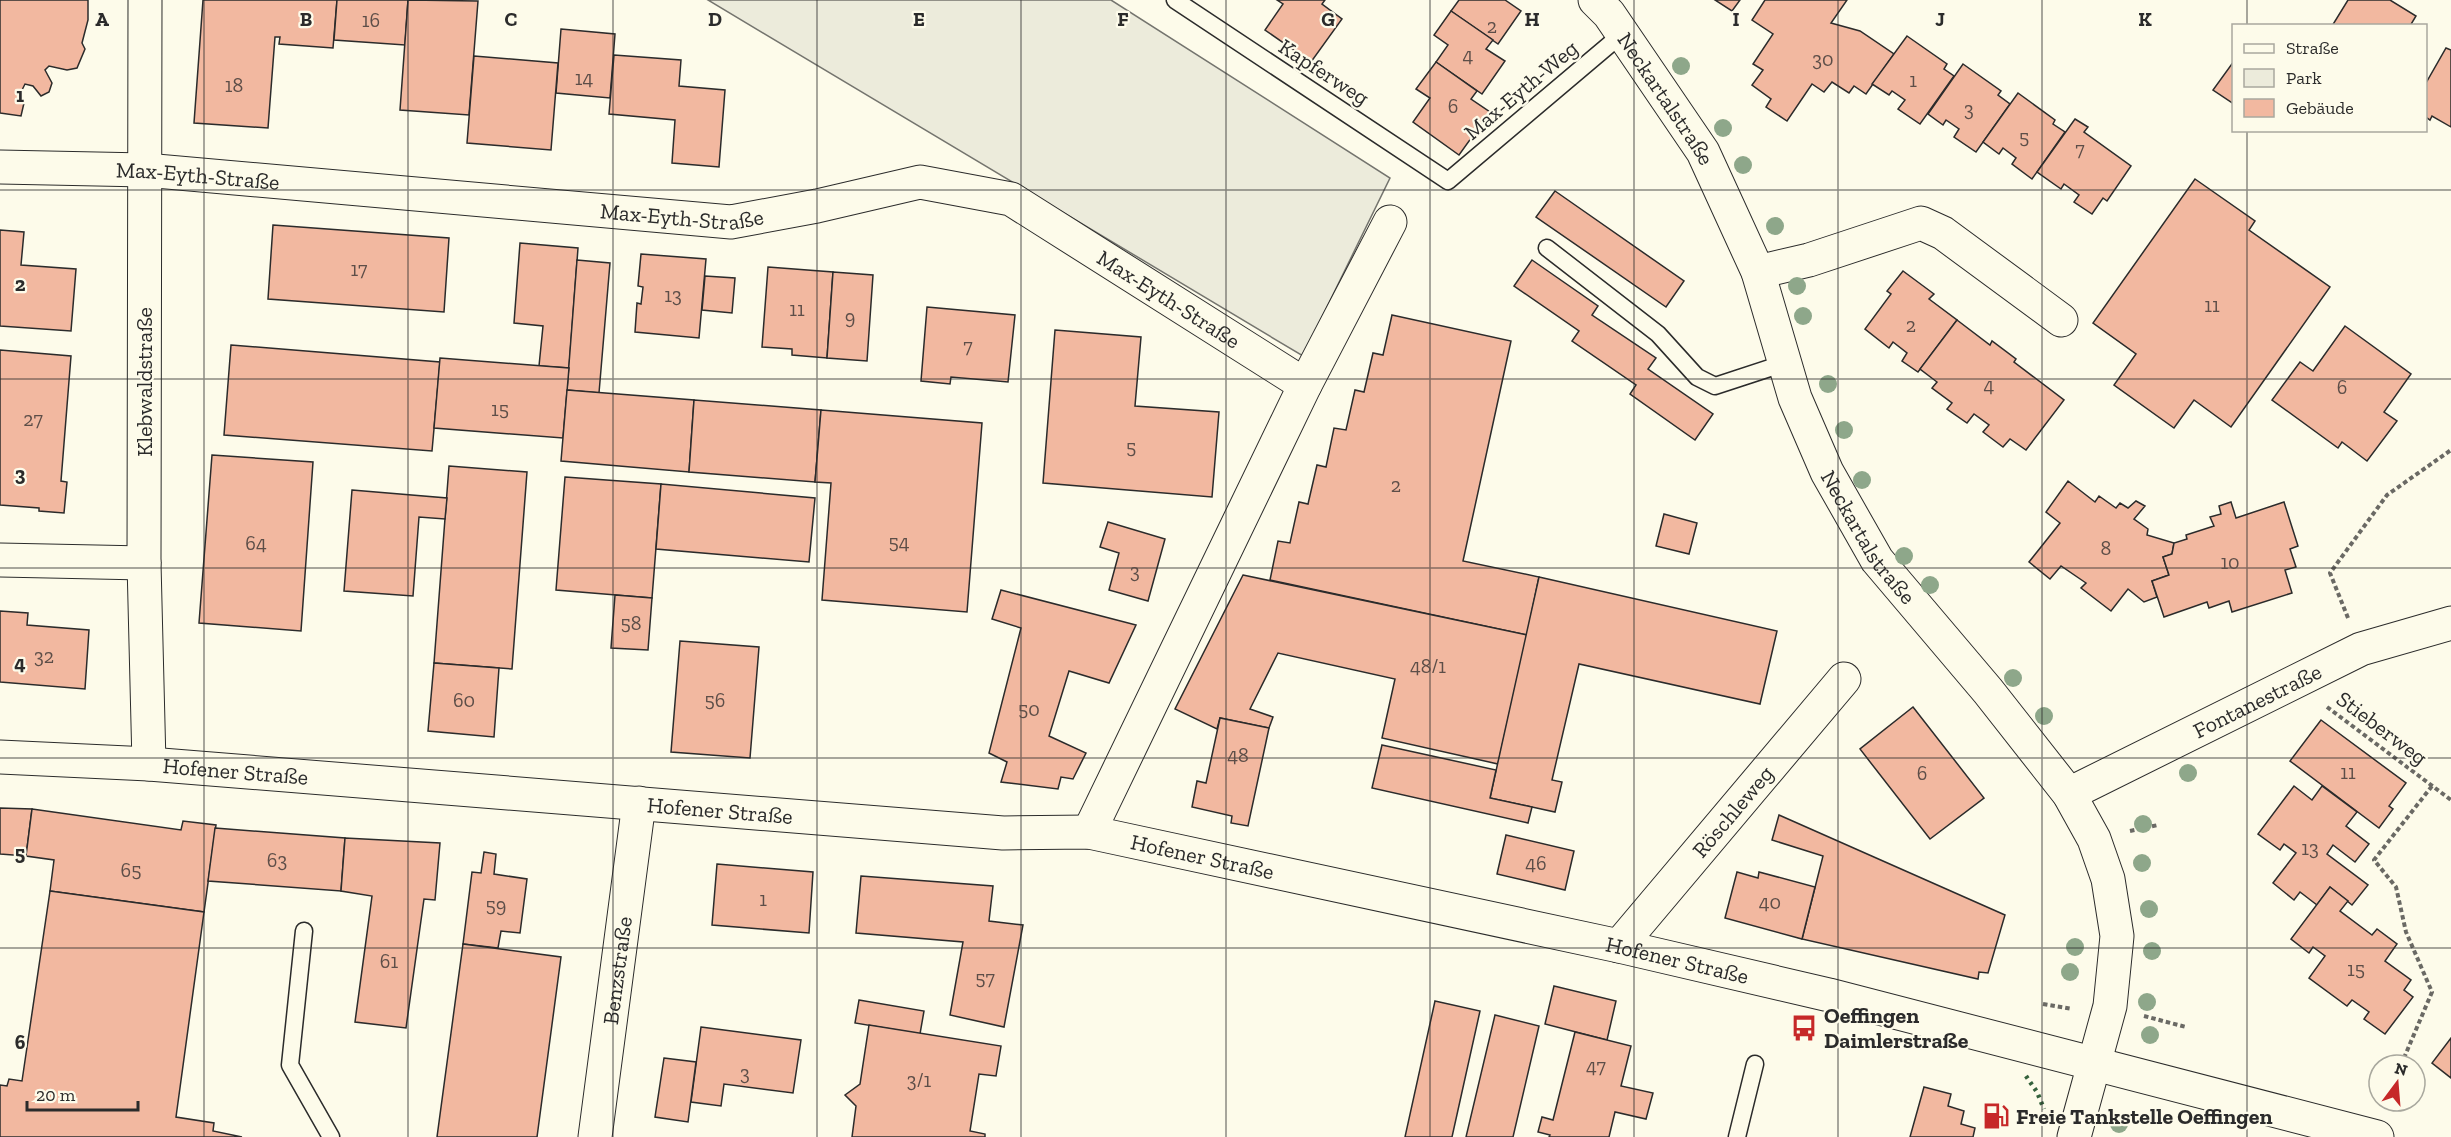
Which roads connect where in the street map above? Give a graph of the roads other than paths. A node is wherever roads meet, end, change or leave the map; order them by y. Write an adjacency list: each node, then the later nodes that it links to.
1 (145, 0): 6 (street, Klebwaldstraße)
2 (1175, 0): 7 (lane, Kapferweg)
3 (1595, 0): 4 (street, Neckartalstraße)
4 (1622, 34): 7 (lane, Max-Eyth-Weg); 10 (street, Neckartalstraße)
5 (0, 167): 6 (street, Max-Eyth-Straße)
6 (145, 170): 13 (street, Max-Eyth-Straße); 15 (street, Klebwaldstraße)
7 (1448, 181)
8 (1390, 222): 13 (street)
9 (1547, 248): 12 (lane)
10 (1758, 272): 11 (street); 12 (street, Neckartalstraße)
11 (2061, 320)
12 (1785, 363): 20 (street, Neckartalstraße)
13 (1305, 385): 22 (street)
14 (0, 560): 15 (street)
15 (144, 563): 19 (street, Klebwaldstraße)
16 (2451, 623): 20 (street, Fontanestraße)
17 (1844, 679): 24 (street, Röschleweg)
18 (0, 757): 19 (street, Hofener Straße)
19 (149, 764): 21 (street, Hofener Straße)
20 (2070, 794): 25 (street, Neckartalstraße)
21 (639, 803): 22 (street, Hofener Straße); 28 (street, Benzstraße)
22 (1089, 832): 24 (street, Hofener Straße)
23 (304, 931): 27 (lane)
24 (1619, 946): 25 (street, Hofener Straße)
25 (2095, 1063): 30 (street, Neckartalstraße); 31 (street, Hofener Straße)
26 (1755, 1064): 29 (lane)
27 (331, 1137)
28 (595, 1137)
29 (1737, 1137)
30 (2074, 1137)
31 (2377, 1137)

